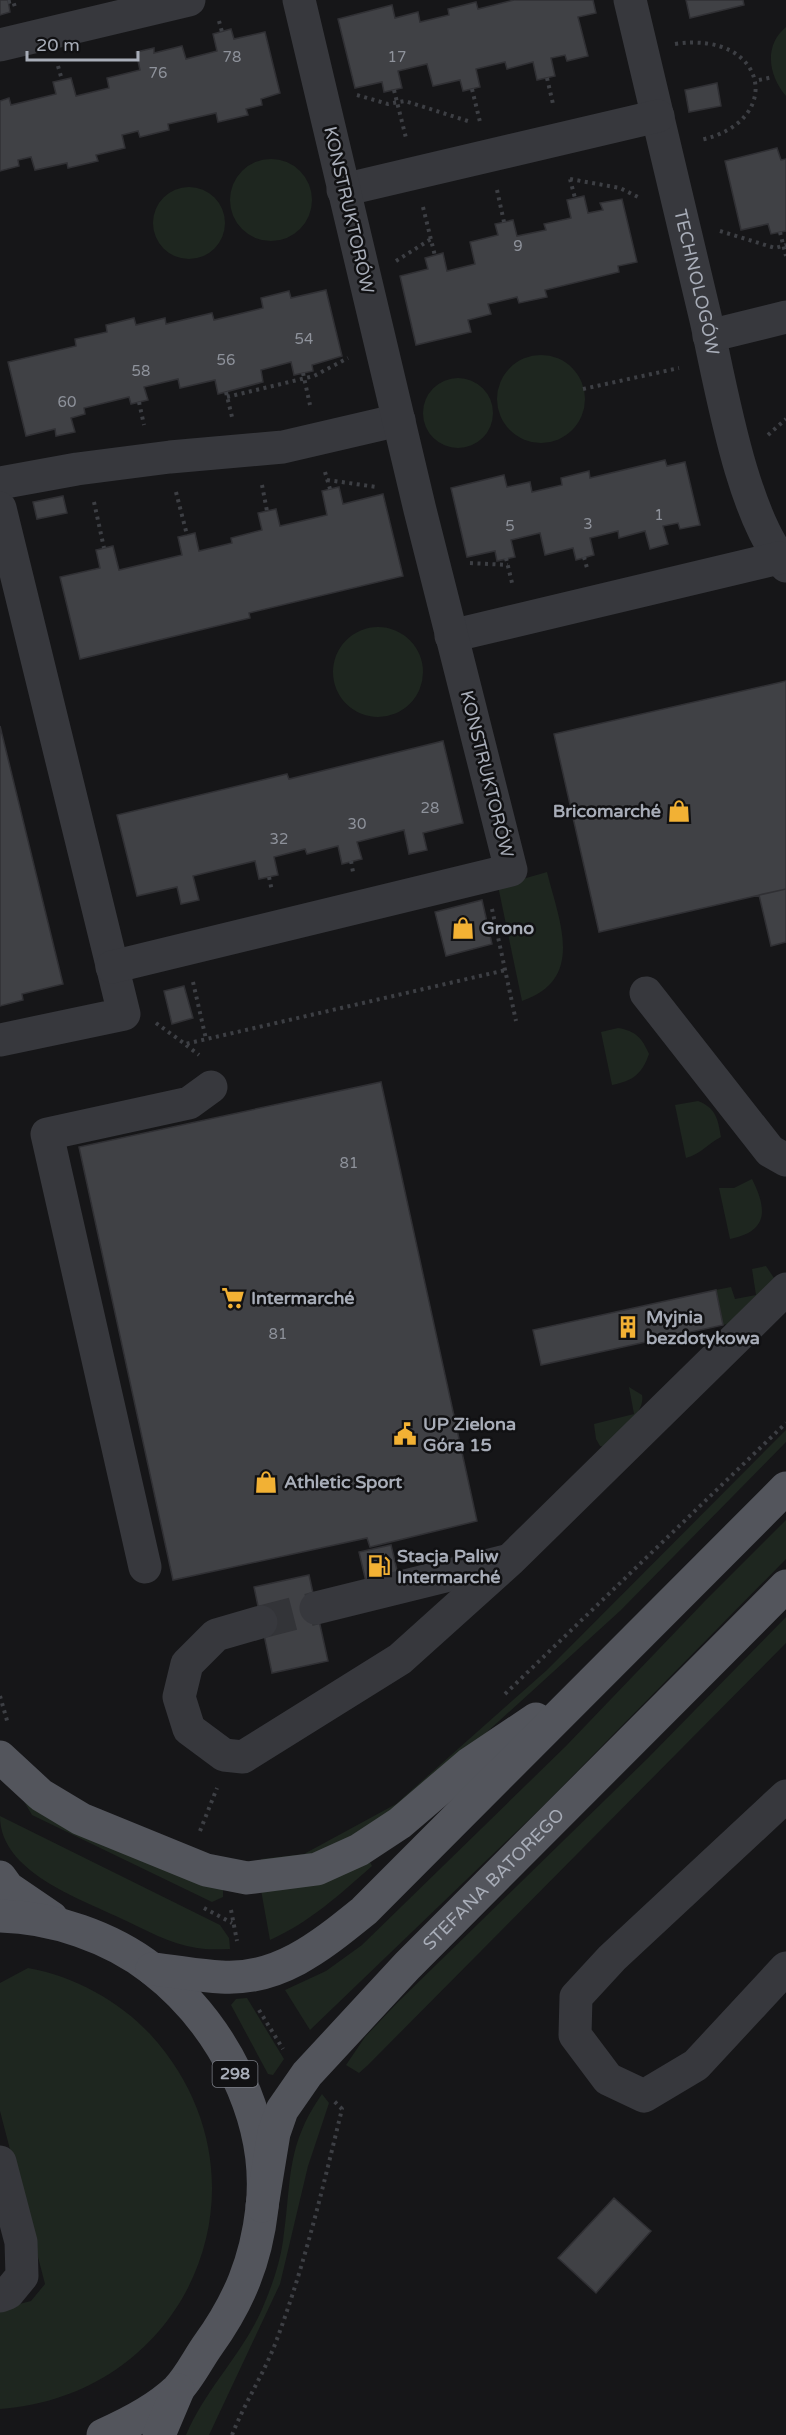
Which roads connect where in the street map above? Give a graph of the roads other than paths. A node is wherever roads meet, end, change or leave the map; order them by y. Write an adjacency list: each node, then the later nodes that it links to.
1 (189, 0): 4 (street)
2 (299, 0): 6 (street, KONSTRUKTORÓW)
3 (630, 0): 5 (street, TECHNOLOGÓW)
4 (0, 45)
5 (658, 116): 6 (street); 8 (street, TECHNOLOGÓW)
6 (343, 190): 9 (street, KONSTRUKTORÓW)
7 (786, 317): 8 (street)
8 (712, 348): 12 (street, TECHNOLOGÓW)
9 (399, 420): 10 (street); 13 (street, KONSTRUKTORÓW)
10 (0, 483)
11 (0, 508): 14 (street)
12 (783, 562): 13 (street, TECHNOLOGÓW)
13 (451, 636): 14 (street, KONSTRUKTORÓW)
14 (112, 967): 16 (street)
15 (646, 993): 18 (street)
16 (0, 1040)
17 (211, 1087): 22 (street)
18 (786, 1160)
19 (786, 1288): 21 (street)
20 (786, 1488): 26 (main road)
21 (510, 1560): 24 (street); 25 (street)
22 (145, 1567)
23 (786, 1586): 35 (main road, STEFANA BATOREGO)
24 (316, 1608)
25 (261, 1622)
26 (602, 1674): 27 (main road); 33 (main road)
27 (0, 1757)
28 (786, 1796): 32 (street)
29 (0, 1877): 31 (main road, 298)
30 (0, 1916): 31 (main road, 298)
31 (63, 1925): 33 (main road, 298)
32 (786, 1968)
33 (152, 1969): 35 (main road, 298)
34 (0, 2162): 36 (street)
35 (262, 2206): 37 (main road, 298)
36 (0, 2296)
37 (177, 2390): 38 (main road, 298); 39 (main road, 298)
38 (103, 2435)
39 (159, 2435)

